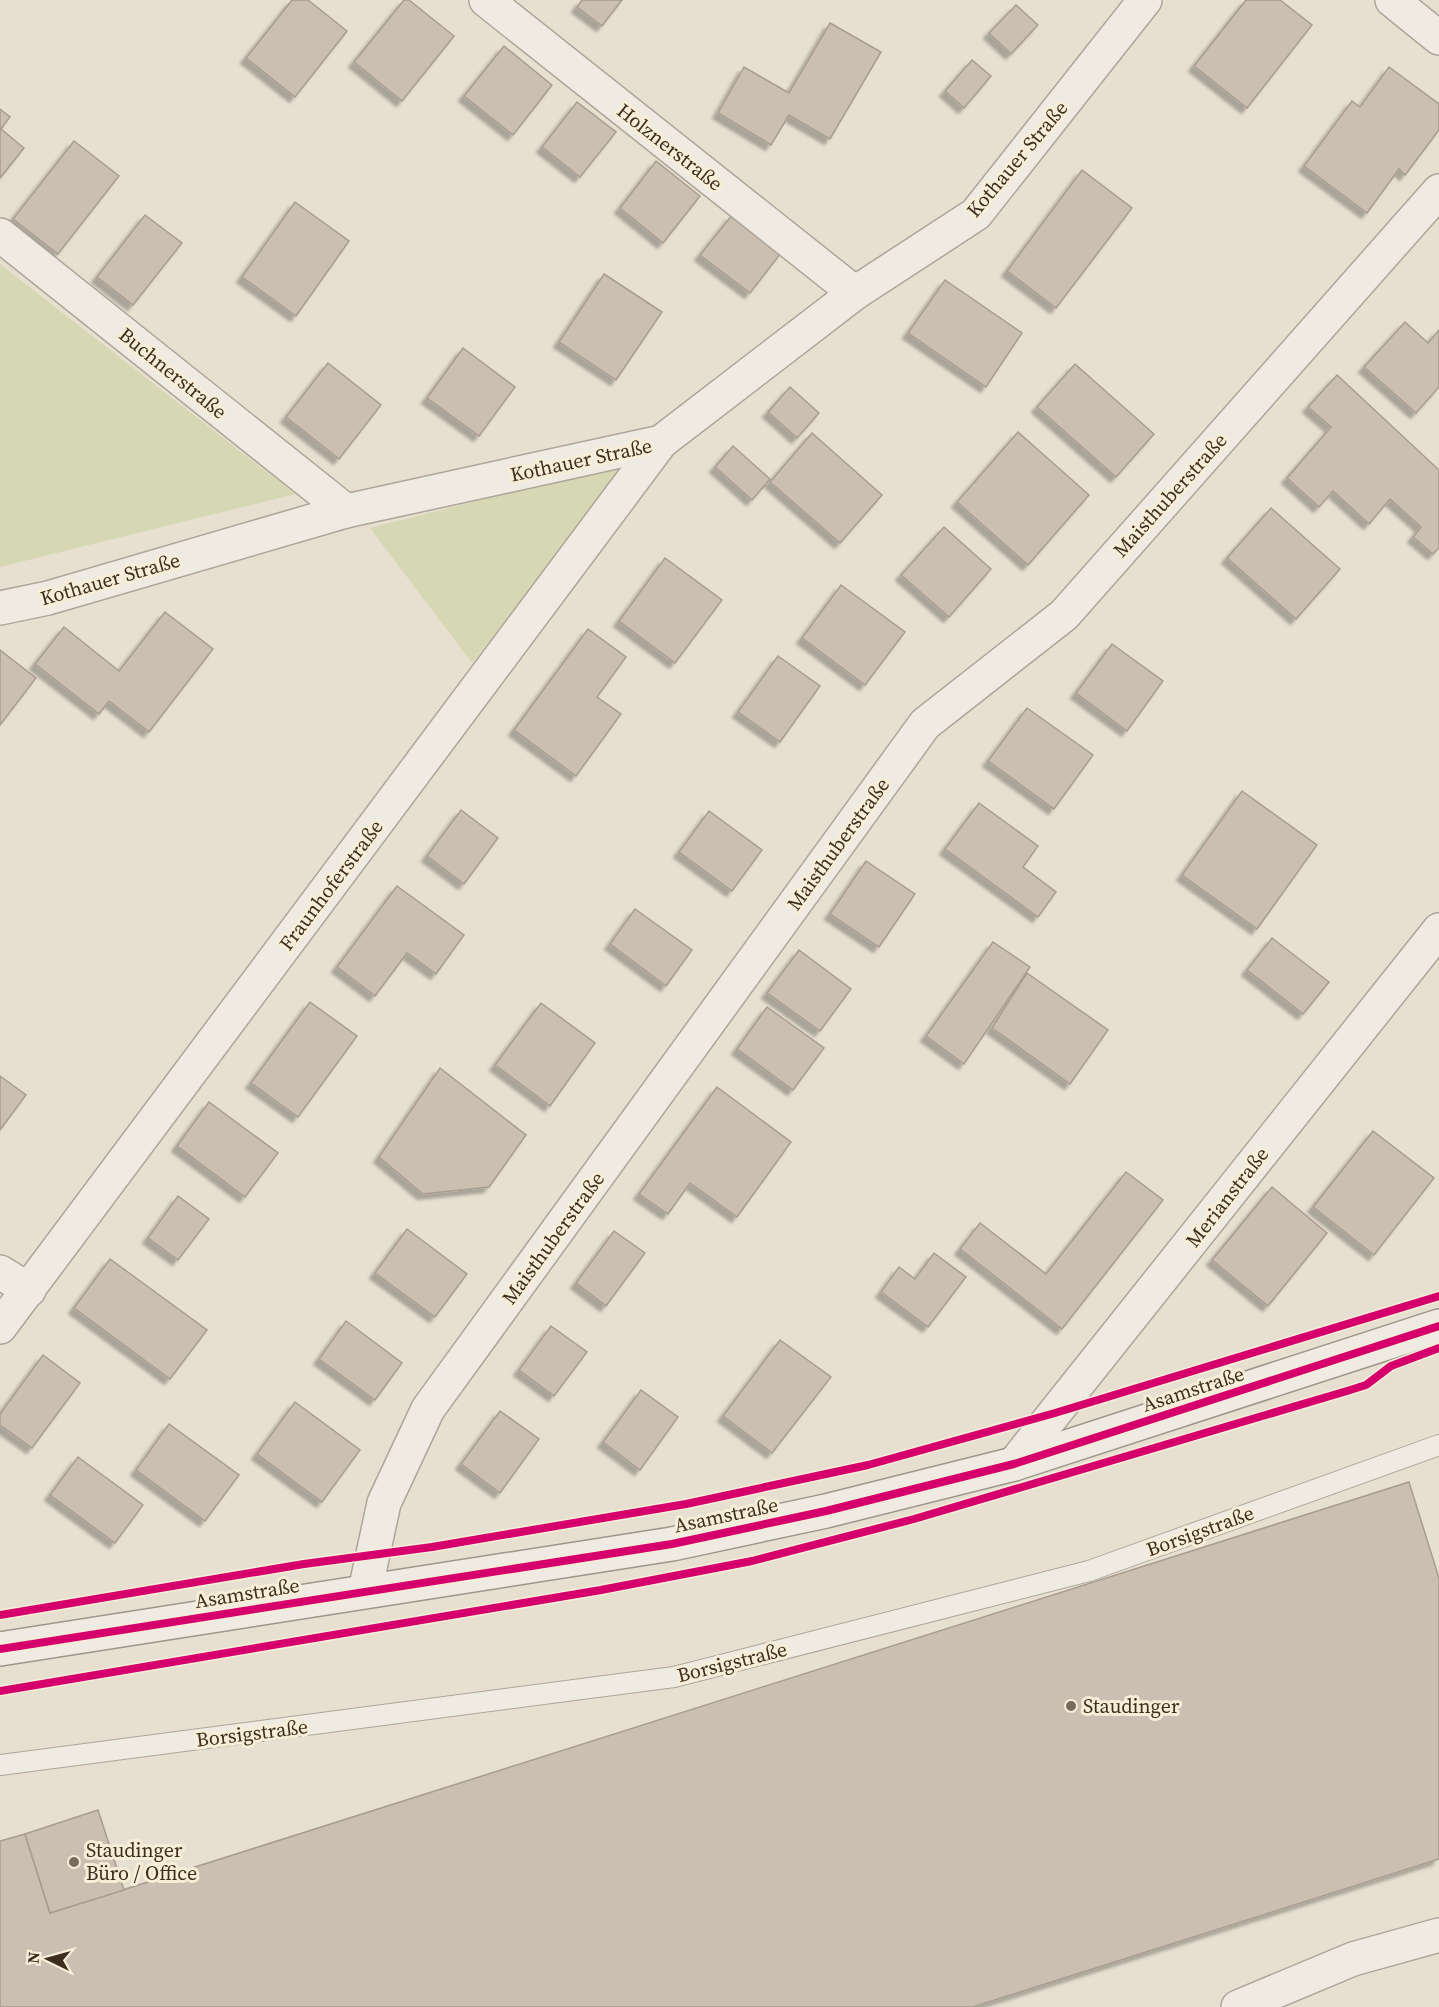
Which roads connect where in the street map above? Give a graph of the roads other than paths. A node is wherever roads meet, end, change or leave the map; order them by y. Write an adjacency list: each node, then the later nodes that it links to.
1 (486, 0): 7 (street, Holznerstraße)
2 (1145, 0): 7 (street, Kothauer Straße)
3 (1392, 0): 4 (street)
4 (1439, 38)
5 (1439, 191): 18 (street, Maisthuberstraße)
6 (0, 235): 9 (street, Buchnerstraße)
7 (855, 293): 8 (street, Kothauer Straße)
8 (661, 442): 9 (street, Kothauer Straße); 13 (street, Fraunhoferstraße)
9 (346, 511): 10 (street, Kothauer Straße)
10 (0, 608)
11 (1439, 930): 17 (street, Merianstraße)
12 (0, 1272): 13 (street)
13 (29, 1290): 15 (street, Fraunhoferstraße)
14 (1439, 1326): 17 (street, Asamstraße)
15 (0, 1327)
16 (1439, 1445): 20 (lane, Borsigstraße)
17 (1014, 1464): 18 (street, Asamstraße)
18 (365, 1591): 19 (street, Asamstraße)
19 (0, 1649)
20 (0, 1766)
21 (1439, 1935): 22 (street)
22 (1238, 2007)

